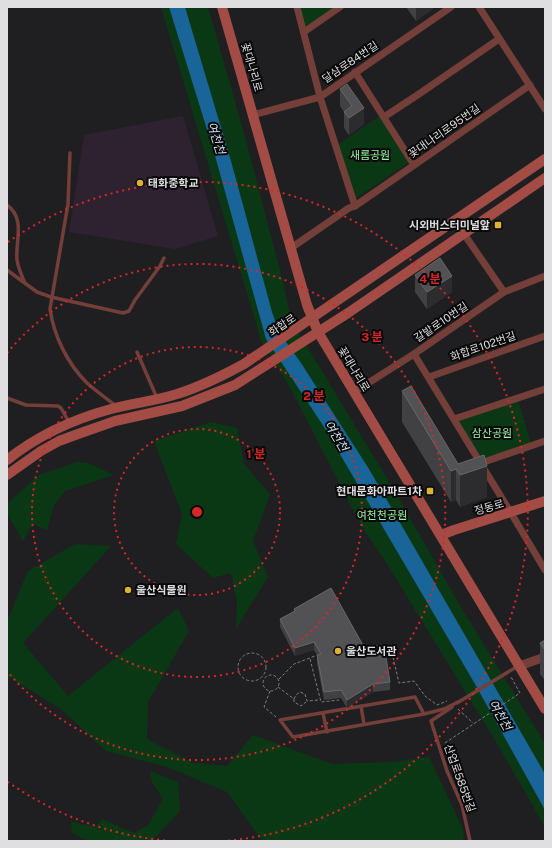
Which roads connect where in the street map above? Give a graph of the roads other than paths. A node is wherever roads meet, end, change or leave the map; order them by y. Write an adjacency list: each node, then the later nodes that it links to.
1 (222, 7): 12 (main road, 꽃대나리로)
2 (297, 7): 6 (street)
3 (340, 7): 6 (street)
4 (451, 7): 8 (street, 달삼로84번길)
5 (479, 7): 7 (street)
6 (304, 32): 10 (street)
7 (499, 39): 9 (street); 13 (street)
8 (355, 72): 10 (street, 달삼로84번길); 13 (street)
9 (530, 85): 11 (street); 16 (street, 꽃대나리로95번길)
10 (320, 96): 12 (street, 달삼로84번길); 19 (street)
11 (545, 109)
12 (253, 115): 21 (main road, 꽃대나리로)
13 (384, 117): 16 (street)
14 (70, 153): 27 (lane)
15 (545, 159): 28 (main road, 화합로)
16 (414, 165): 19 (street, 꽃대나리로95번길)
17 (545, 178): 20 (main road)
18 (7, 205): 25 (lane)
19 (355, 206): 21 (street, 꽃대나리로95번길)
20 (464, 234): 26 (street); 29 (main road)
21 (291, 248): 28 (main road, 꽃대나리로)
22 (164, 258): 27 (lane)
23 (7, 270): 25 (lane)
24 (545, 276): 26 (street, 갈밭로10번길)
25 (25, 282): 27 (lane)
26 (504, 292): 32 (street, 갈밭로10번길)
27 (52, 297): 38 (lane)
28 (312, 318): 29 (main road, 꽃대나리로); 37 (main road, 화합로)
29 (318, 332): 35 (main road, 꽃대나리로); 44 (main road)
30 (545, 336): 33 (street, 화합로102번길)
31 (137, 352): 37 (lane)
32 (414, 354): 33 (street); 35 (street, 갈밭로10번길)
33 (429, 377): 39 (street)
34 (545, 389): 39 (street)
35 (354, 392): 47 (main road, 꽃대나리로)
36 (7, 398): 40 (lane)
37 (158, 399): 38 (main road, 화합로)
38 (117, 407): 40 (main road, 화합로)
39 (454, 419): 43 (street)
40 (70, 423): 42 (main road, 화합로)
41 (545, 441): 43 (street)
42 (7, 460)
43 (481, 463): 46 (street)
44 (7, 475)
45 (545, 501): 46 (main road, 정동로)
46 (511, 513): 47 (main road, 정동로); 48 (street)
47 (441, 536): 51 (main road, 꽃대나리로)
48 (542, 560): 49 (street)
49 (545, 570)
50 (545, 657): 51 (street)
51 (519, 666): 52 (lane); 54 (main road, 꽃대나리로)
52 (453, 705): 56 (lane); 59 (lane, 산업로585번길)
53 (361, 706): 55 (lane); 56 (lane); 57 (lane)
54 (545, 709)
55 (323, 713): 58 (lane); 58 (lane)
56 (424, 714): 57 (lane)
57 (364, 724): 58 (lane)
58 (327, 732)
59 (470, 841)

